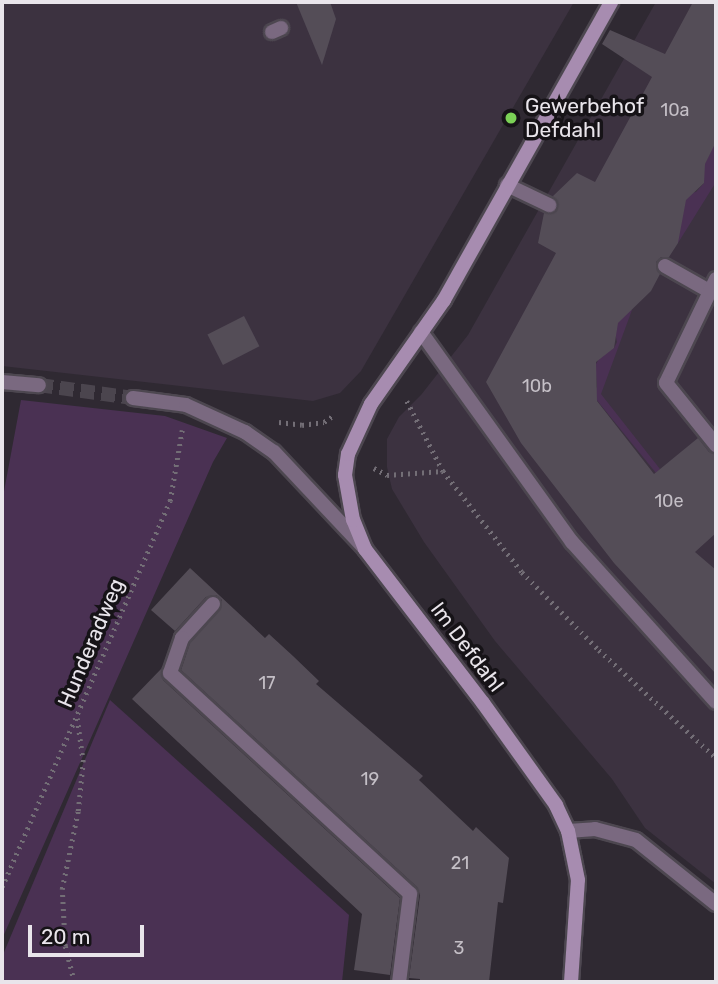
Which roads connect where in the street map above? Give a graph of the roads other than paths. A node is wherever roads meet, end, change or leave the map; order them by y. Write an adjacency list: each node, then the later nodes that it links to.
1 (611, 2): 2 (street, Im Defdahl)
2 (507, 185): 3 (street); 6 (street, Im Defdahl)
3 (549, 205)
4 (665, 266): 5 (street)
5 (713, 285): 10 (street)
6 (421, 332): 11 (street, Im Defdahl); 13 (street)
7 (2, 382): 8 (street)
8 (39, 385)
9 (133, 398): 11 (street)
10 (716, 445)
11 (365, 550): 14 (street, Im Defdahl)
12 (213, 604): 16 (street)
13 (716, 702)
14 (568, 831): 15 (street); 17 (street, Im Defdahl)
15 (716, 904)
16 (399, 982)
17 (571, 982)

